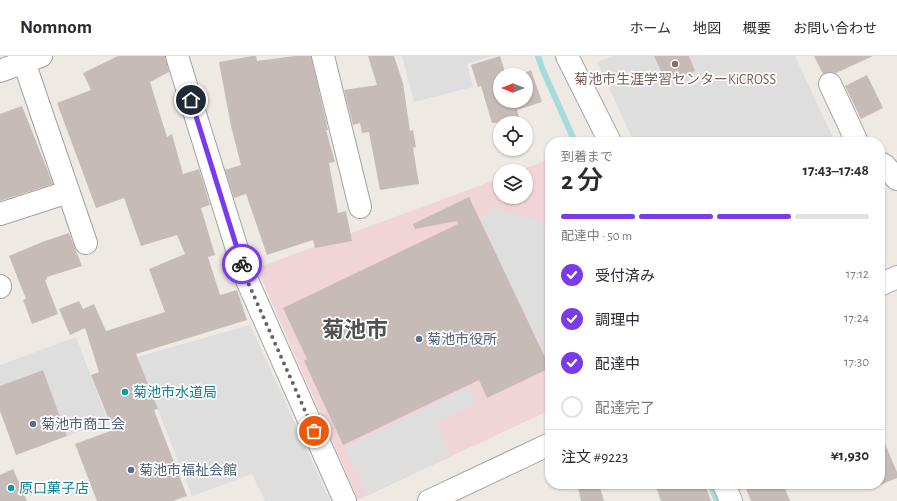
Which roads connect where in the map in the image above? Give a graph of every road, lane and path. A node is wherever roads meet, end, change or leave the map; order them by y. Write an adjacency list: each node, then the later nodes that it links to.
1 (177, 56): 19 (street)
2 (323, 56): 12 (street)
3 (567, 56): 7 (street)
4 (32, 59): 5 (street); 11 (street)
5 (0, 71)
6 (830, 84): 8 (street)
7 (608, 137)
8 (855, 137)
9 (885, 165): 10 (street)
10 (897, 179)
11 (68, 192): 13 (street); 14 (street)
12 (360, 207)
13 (0, 214)
14 (86, 243)
15 (897, 277): 16 (street)
16 (885, 283)
17 (545, 446): 20 (street)
18 (726, 489): 21 (street)
19 (345, 501)
20 (429, 501)
21 (731, 501)

